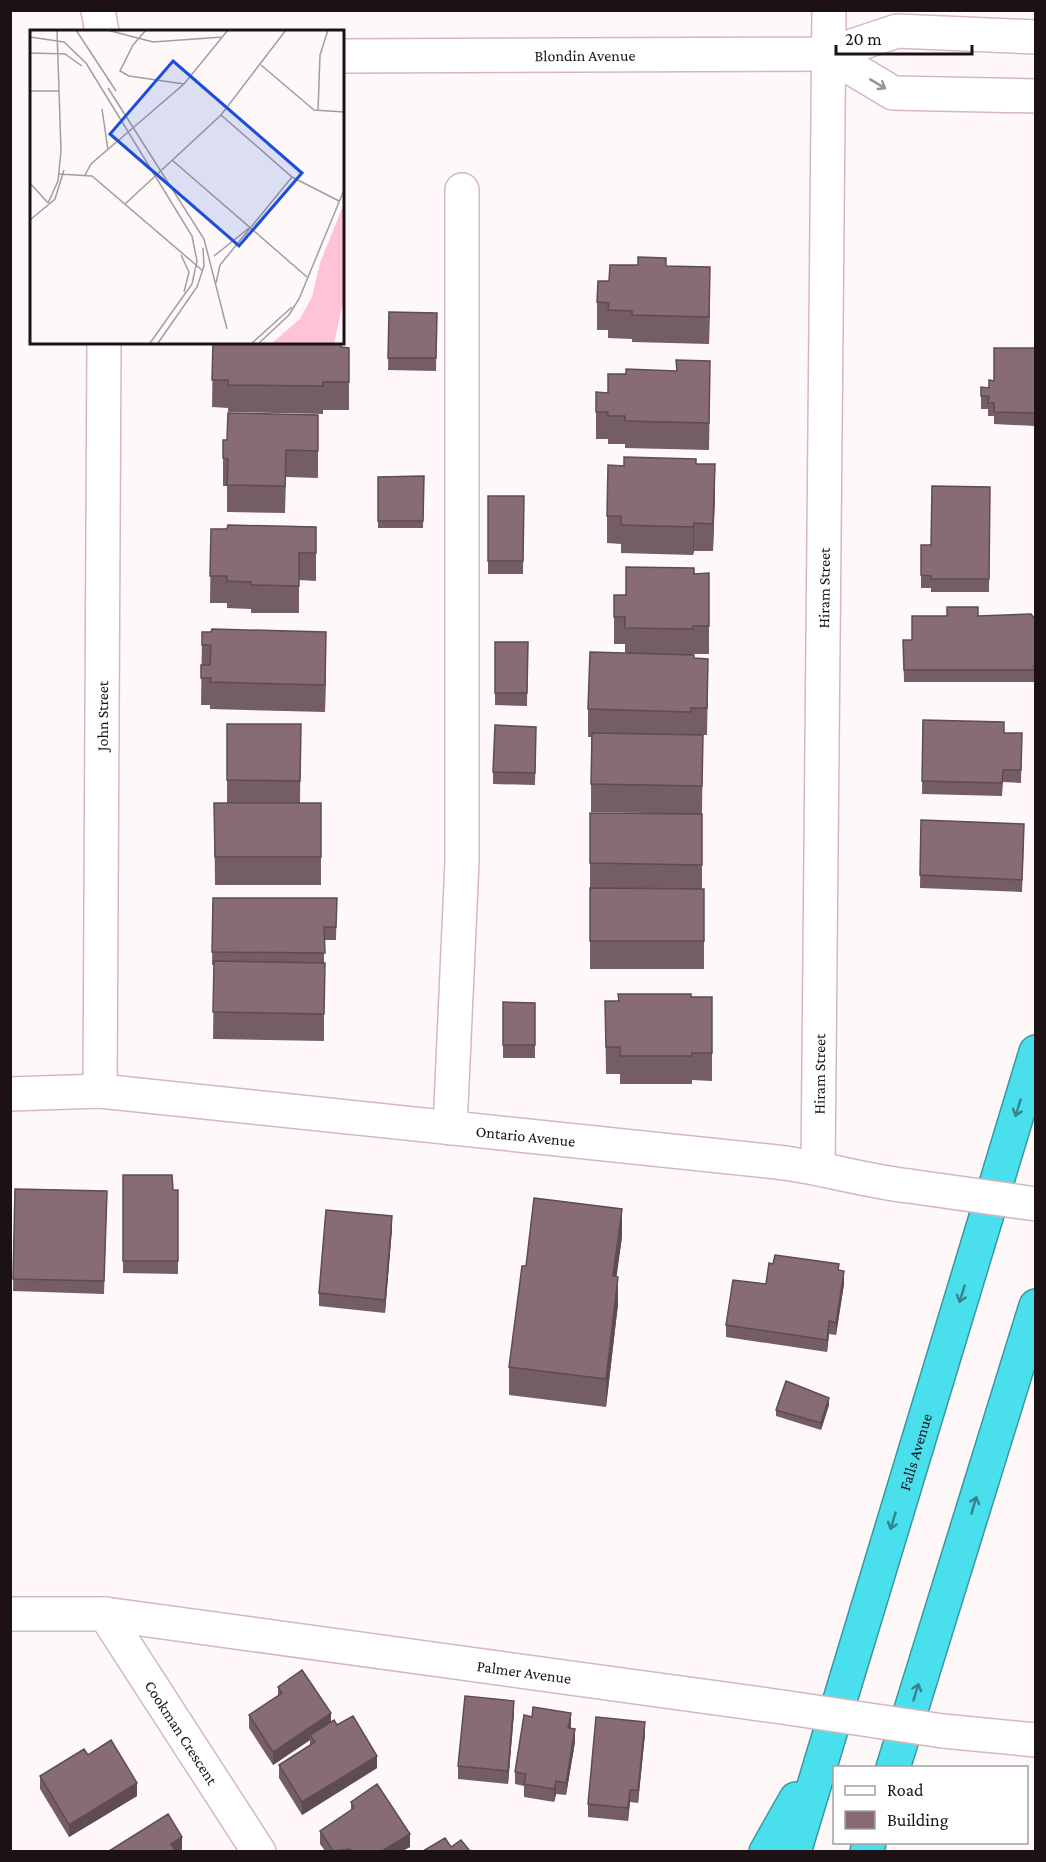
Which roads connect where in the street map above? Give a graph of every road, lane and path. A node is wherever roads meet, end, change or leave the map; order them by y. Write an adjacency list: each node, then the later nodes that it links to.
1 (98, 10): 3 (street)
2 (829, 10): 5 (street, Hiram Street)
3 (102, 30)
4 (1035, 37): 5 (street, Blondin Avenue)
5 (828, 54): 6 (street, Blondin Avenue); 7 (street, one-way to 7); 14 (street, Hiram Street)
6 (344, 56)
7 (1035, 96)
8 (462, 189): 13 (street)
9 (104, 344): 11 (street, John Street)
10 (1035, 1052): 20 (highway, Falls Avenue, one-way to 20)
11 (100, 1091): 12 (street, Ontario Avenue); 13 (street, Ontario Avenue)
12 (10, 1094)
13 (450, 1128): 14 (street, Ontario Avenue)
14 (818, 1167): 15 (street, Ontario Avenue, bridge)
15 (1035, 1204)
16 (1035, 1306): 21 (highway, one-way to 16)
17 (10, 1614): 18 (street, Palmer Avenue)
18 (105, 1614): 19 (street, Palmer Avenue, bridge); 22 (street, Cookman Crescent)
19 (1035, 1740)
20 (820, 1759): 23 (highway); 24 (highway, Falls Avenue)
21 (893, 1766)
22 (259, 1851)
23 (766, 1851)
24 (794, 1851)

